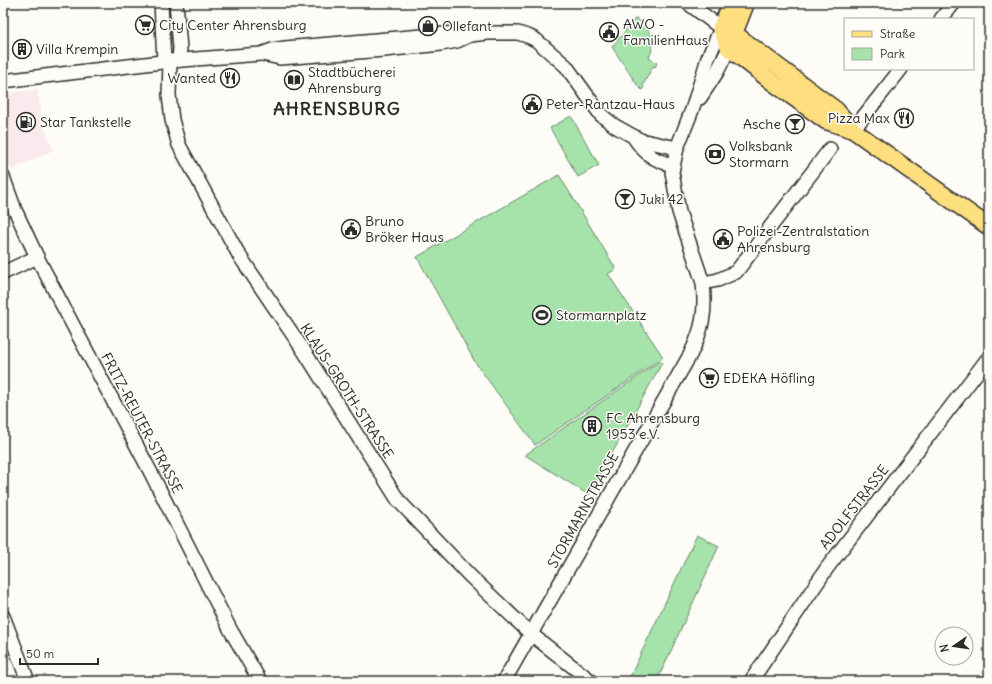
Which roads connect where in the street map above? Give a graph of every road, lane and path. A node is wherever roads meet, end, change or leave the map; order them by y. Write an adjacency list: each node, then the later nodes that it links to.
1 (160, 3): 9 (street, KLAUS-GROTH-STRASSE)
2 (176, 3): 9 (street, KLAUS-GROTH-STRASSE)
3 (688, 3): 8 (street)
4 (731, 3): 8 (main road)
5 (746, 3): 8 (main road)
6 (954, 3): 7 (street)
7 (942, 18)
8 (728, 37): 12 (street); 12 (street); 13 (main road)
9 (171, 61): 11 (street); 14 (street); 25 (street, KLAUS-GROTH-STRASSE)
10 (900, 70): 13 (street)
11 (3, 81)
12 (692, 110): 15 (street, STORMARNSTRASSE)
13 (853, 130): 19 (main road)
14 (634, 136): 15 (street); 17 (street)
15 (677, 148): 17 (street, STORMARNSTRASSE)
16 (830, 150): 22 (street)
17 (673, 165): 22 (street, STORMARNSTRASSE)
18 (3, 177): 20 (street, FRITZ-REUTER-STRASSE)
19 (989, 227)
20 (37, 257): 21 (street); 27 (street, FRITZ-REUTER-STRASSE)
21 (3, 272)
22 (702, 283): 25 (street, STORMARNSTRASSE)
23 (989, 357): 30 (street, ADOLFSTRASSE)
24 (3, 616): 26 (street)
25 (531, 634): 28 (street, STORMARNSTRASSE); 29 (street, KLAUS-GROTH-STRASSE)
26 (28, 681)
27 (260, 681)
28 (504, 681)
29 (591, 681)
30 (752, 681)

